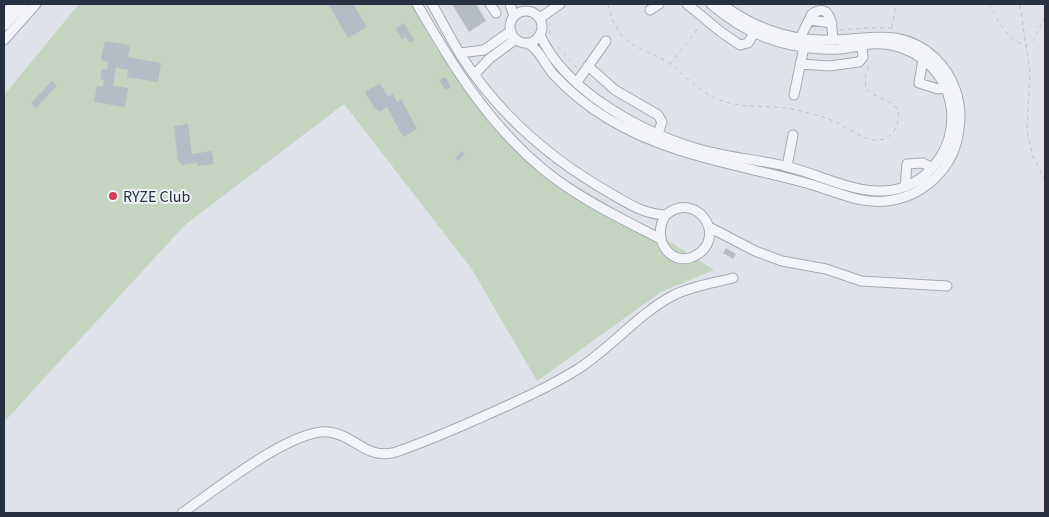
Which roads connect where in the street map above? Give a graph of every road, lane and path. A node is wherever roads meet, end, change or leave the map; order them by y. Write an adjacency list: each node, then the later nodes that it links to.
1 (14, 4): 25 (street)
2 (24, 4): 30 (street)
3 (36, 4): 36 (street)
4 (417, 4): 61 (street)
5 (432, 4): 43 (street)
6 (490, 4): 23 (street)
7 (510, 4): 26 (street)
8 (523, 4): 22 (street)
9 (560, 4): 27 (street)
10 (608, 4): 45 (path)
11 (659, 4): 21 (street)
12 (687, 4): 29 (street)
13 (711, 4): 32 (street)
14 (722, 4): 24 (street)
15 (734, 4): 24 (street)
16 (896, 4): 31 (path)
17 (990, 4): 41 (path)
18 (1014, 4): 20 (path)
19 (1026, 4): 20 (path)
20 (1020, 5): 41 (path)
21 (650, 10)
22 (533, 11): 26 (street); 27 (street)
23 (496, 13)
24 (737, 14): 35 (street)
25 (4, 15)
26 (514, 16): 33 (street)
27 (542, 17): 34 (street); 49 (path)
28 (1045, 17): 41 (path)
29 (705, 19): 32 (street); 45 (path)
30 (4, 26)
31 (832, 31): 35 (street); 39 (street); 54 (street)
32 (754, 33): 42 (street)
33 (513, 35): 38 (street); 43 (street); 48 (street)
34 (540, 36): 38 (street); 49 (street)
35 (800, 38): 39 (street)
36 (4, 40)
37 (606, 41): 47 (street)
38 (527, 43): 54 (street)
39 (823, 45): 40 (street); 42 (street)
40 (867, 45): 44 (street); 45 (path); 46 (street)
41 (1026, 45): 57 (path)
42 (804, 47): 46 (street)
43 (460, 54): 48 (street)
44 (923, 59): 50 (street); 50 (street)
45 (670, 64)
46 (800, 64): 51 (street)
47 (588, 66): 49 (street); 52 (street)
48 (474, 74): 59 (street)
49 (580, 78): 52 (street)
50 (946, 88): 56 (street)
51 (794, 95)
52 (658, 134): 54 (street)
53 (793, 135): 55 (street)
54 (714, 157): 55 (street)
55 (787, 167): 58 (street)
56 (932, 168): 58 (street); 58 (street)
57 (1045, 181)
58 (905, 187)
59 (666, 215): 60 (street); 61 (street)
60 (709, 227): 61 (street); 63 (street)
61 (660, 238)
62 (733, 278): 64 (street)
63 (947, 286)
64 (182, 513)

